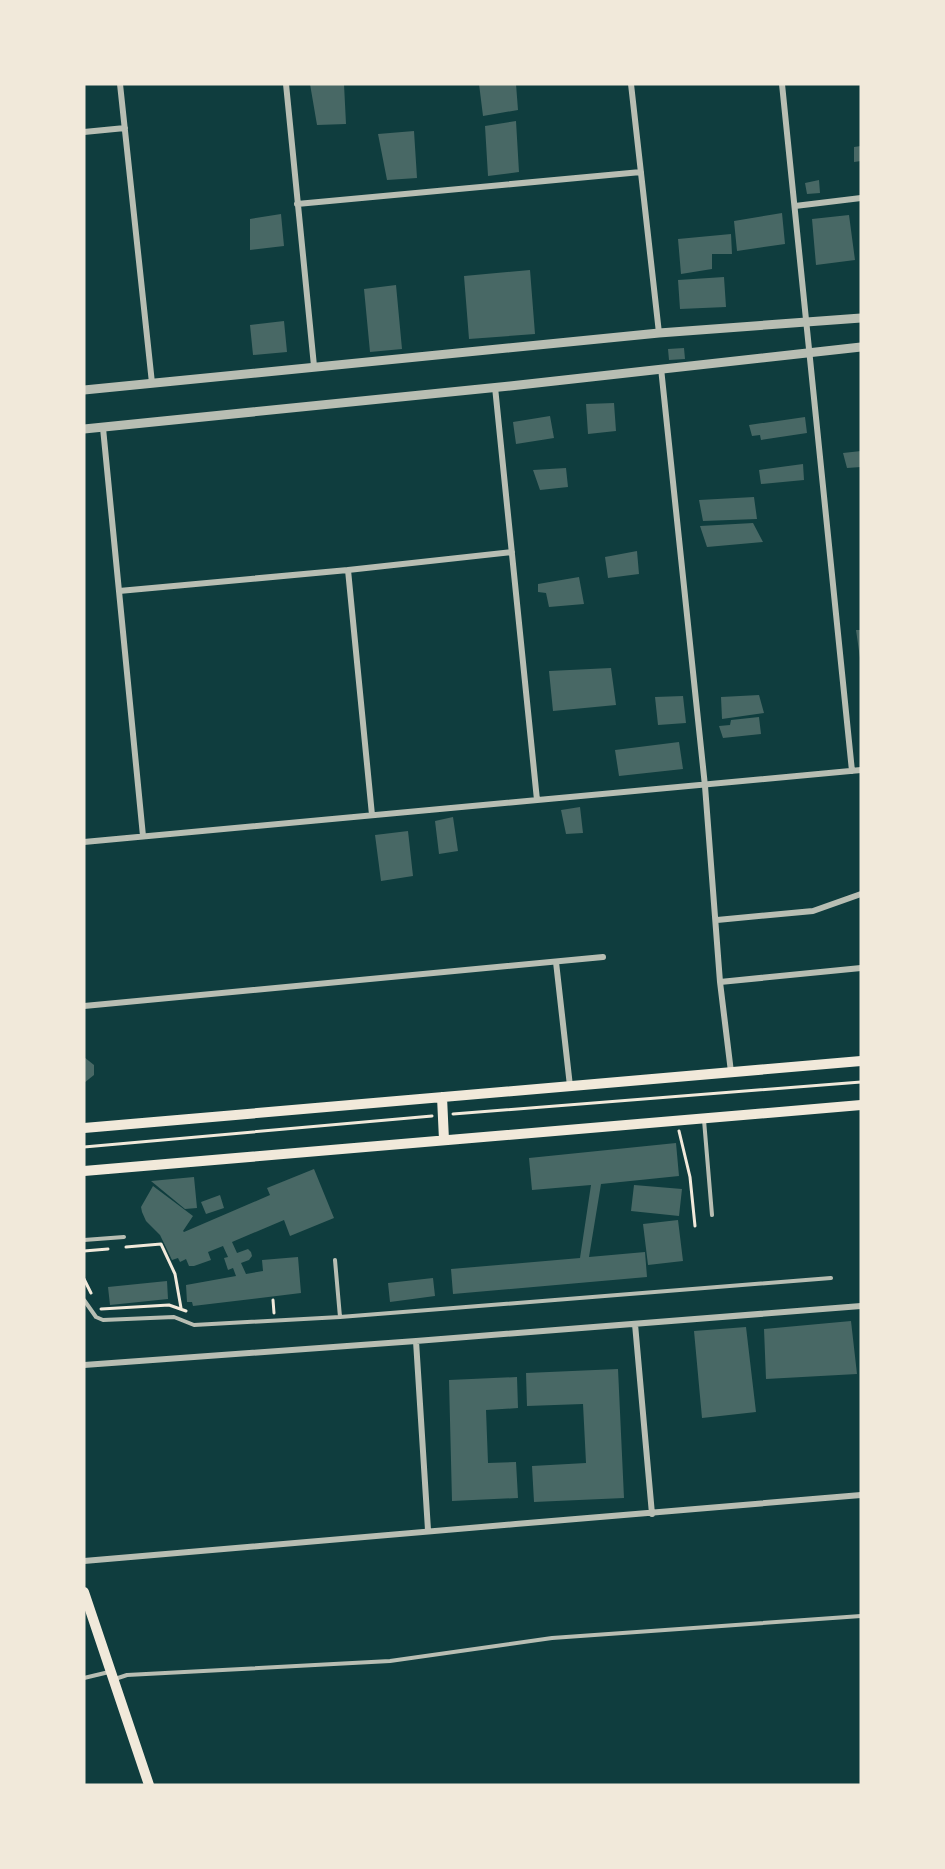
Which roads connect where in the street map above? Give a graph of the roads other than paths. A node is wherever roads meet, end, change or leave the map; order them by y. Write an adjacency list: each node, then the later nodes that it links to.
1 (120, 84): 5 (street)
2 (286, 84): 9 (street)
3 (631, 84): 7 (street)
4 (782, 84): 10 (street)
5 (125, 128): 6 (street); 18 (street)
6 (84, 132)
7 (641, 172): 9 (street); 13 (street)
8 (861, 198): 10 (street)
9 (297, 204): 16 (street)
10 (795, 206): 12 (street)
11 (861, 318): 12 (street)
12 (806, 322): 13 (street); 15 (street)
13 (659, 333): 16 (street)
14 (861, 347): 15 (street)
15 (810, 351): 17 (street); 27 (street)
16 (314, 366): 18 (street)
17 (661, 368): 19 (street); 28 (street)
18 (152, 383): 20 (street)
19 (495, 387): 21 (street); 23 (street)
20 (84, 390)
21 (103, 428): 22 (street); 25 (street)
22 (84, 429)
23 (512, 552): 24 (street); 29 (street)
24 (348, 570): 25 (street); 30 (street)
25 (119, 591): 31 (street)
26 (861, 770): 27 (street)
27 (852, 771): 28 (street)
28 (705, 786): 29 (street); 34 (street)
29 (537, 800): 30 (street)
30 (372, 815): 31 (street)
31 (143, 836): 32 (street)
32 (84, 842)
33 (861, 894): 34 (street)
34 (717, 920): 38 (street)
35 (603, 957): 36 (street)
36 (556, 962): 39 (street); 42 (street)
37 (861, 968): 38 (street)
38 (720, 982): 41 (street)
39 (84, 1006)
40 (861, 1061): 41 (main road)
41 (731, 1072): 42 (main road)
42 (570, 1086): 43 (main road)
43 (442, 1097): 46 (main road); 47 (main road)
44 (861, 1105): 45 (main road)
45 (704, 1118): 47 (main road); 49 (lane)
46 (84, 1128)
47 (444, 1140): 48 (main road)
48 (84, 1171)
49 (712, 1215)
50 (124, 1237): 51 (lane)
51 (84, 1240)
52 (335, 1260): 56 (lane)
53 (831, 1278): 56 (lane)
54 (84, 1300): 56 (lane)
55 (861, 1306): 57 (street)
56 (340, 1317)
57 (635, 1324): 58 (street); 61 (street)
58 (416, 1341): 59 (street); 62 (street)
59 (84, 1365)
60 (861, 1495): 61 (street)
61 (652, 1514): 62 (street)
62 (428, 1530): 63 (street)
63 (84, 1561)
64 (84, 1592): 66 (main road)
65 (861, 1616): 66 (lane)
66 (111, 1676): 67 (lane); 68 (main road)
67 (84, 1678)
68 (149, 1785)

